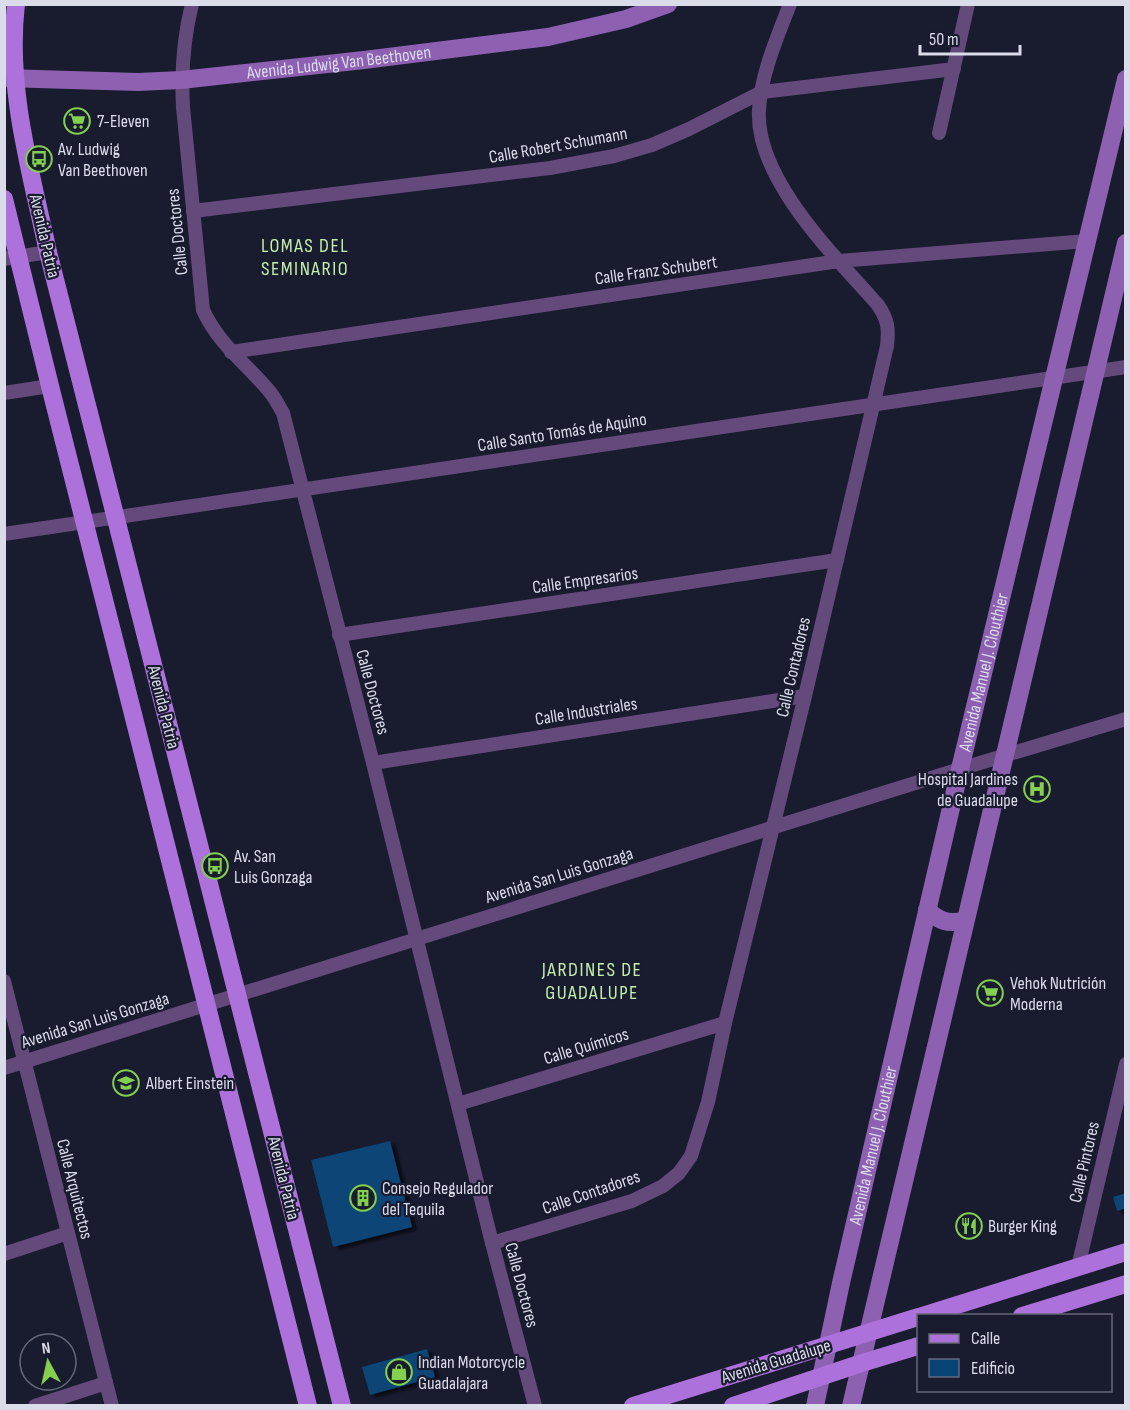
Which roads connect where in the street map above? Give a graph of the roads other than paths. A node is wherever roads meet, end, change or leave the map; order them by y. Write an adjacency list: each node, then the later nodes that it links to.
1 (16, 4): 7 (main road, Avenida Patria)
2 (192, 4): 9 (street, Calle Doctores)
3 (668, 4): 9 (main road, Avenida Ludwig Van Beethoven)
4 (789, 4): 10 (street, Calle Contadores)
5 (968, 4): 6 (street)
6 (954, 69): 10 (street, Calle Robert Schumann); 11 (street)
7 (10, 78): 9 (main road, Avenida Ludwig Van Beethoven); 16 (main road, Avenida Patria)
8 (1125, 79): 14 (main road, Avenida Manuel J. Clouthier)
9 (181, 80): 13 (street, Calle Doctores)
10 (762, 92): 13 (street, Calle Robert Schumann); 18 (street, Calle Contadores)
11 (939, 133)
12 (4, 199): 17 (main road, Avenida Patria)
13 (193, 211): 19 (street, Calle Doctores)
14 (1087, 241): 18 (street, Calle Franz Schubert); 22 (main road, Avenida Manuel J. Clouthier)
15 (1125, 243): 21 (main road)
16 (48, 252): 17 (street); 27 (main road, Avenida Patria)
17 (11, 258): 23 (main road, Avenida Patria)
18 (839, 261): 19 (street, Calle Franz Schubert); 25 (street, Calle Contadores)
19 (231, 352): 26 (street, Calle Doctores)
20 (1125, 367): 21 (street, Calle Santo Tomás de Aquino)
21 (1095, 372): 22 (street, Calle Santo Tomás de Aquino); 34 (main road)
22 (1055, 377): 25 (street, Calle Santo Tomás de Aquino); 36 (main road, Avenida Manuel J. Clouthier)
23 (50, 386): 24 (street); 28 (main road, Avenida Patria)
24 (4, 393)
25 (873, 404): 26 (street, Calle Santo Tomás de Aquino); 30 (street, Calle Contadores)
26 (302, 490): 27 (street, Calle Santo Tomás de Aquino); 31 (street, Calle Doctores)
27 (116, 517): 28 (street, Calle Santo Tomás de Aquino); 42 (main road, Avenida Patria)
28 (84, 522): 29 (street, Calle Santo Tomás de Aquino); 43 (main road, Avenida Patria)
29 (4, 534)
30 (837, 560): 31 (street, Calle Empresarios); 32 (street, Calle Contadores)
31 (339, 634): 35 (street, Calle Doctores)
32 (805, 696): 35 (street, Calle Industriales); 37 (street, Calle Contadores)
33 (1125, 719): 34 (street, Avenida San Luis Gonzaga)
34 (1005, 755): 36 (street, Avenida San Luis Gonzaga); 39 (main road)
35 (373, 763): 40 (street, Calle Doctores)
36 (960, 769): 37 (street, Avenida San Luis Gonzaga); 38 (main road, Avenida Manuel J. Clouthier)
37 (772, 828): 40 (street, Avenida San Luis Gonzaga); 44 (street, Calle Contadores)
38 (927, 910): 39 (main road); 59 (main road, Avenida Manuel J. Clouthier)
39 (965, 920): 58 (main road)
40 (417, 939): 42 (street, Avenida San Luis Gonzaga); 48 (street, Calle Doctores)
41 (4, 981): 45 (street, Calle Arquitectos)
42 (237, 995): 43 (street, Avenida San Luis Gonzaga); 67 (main road, Avenida Patria)
43 (207, 1004): 45 (street, Avenida San Luis Gonzaga); 66 (main road, Avenida Patria)
44 (725, 1023): 48 (street, Calle Químicos); 50 (street, Calle Contadores)
45 (24, 1062): 47 (street, Avenida San Luis Gonzaga); 49 (street, Calle Arquitectos)
46 (1125, 1064): 53 (street, Calle Pintores)
47 (4, 1068)
48 (458, 1104): 50 (street, Calle Doctores)
49 (68, 1233): 52 (street); 63 (street, Calle Arquitectos)
50 (492, 1243): 68 (street, Calle Doctores)
51 (1125, 1252): 53 (main road, Avenida Guadalupe)
52 (4, 1254)
53 (1078, 1267): 55 (main road, Avenida Guadalupe)
54 (1125, 1284): 56 (main road)
55 (926, 1314)
56 (1028, 1314)
57 (917, 1317): 58 (main road, Avenida Guadalupe)
58 (869, 1332): 59 (main road, Avenida Guadalupe); 61 (main road)
59 (828, 1345): 62 (main road, Avenida Manuel J. Clouthier); 69 (main road, Avenida Guadalupe)
60 (917, 1346): 61 (main road, Avenida Guadalupe)
61 (862, 1363): 62 (main road, Avenida Guadalupe); 72 (main road)
62 (822, 1375): 70 (main road, Avenida Guadalupe); 71 (main road, Avenida Manuel J. Clouthier)
63 (106, 1383): 64 (street); 65 (street, Calle Arquitectos)
64 (35, 1406)
65 (112, 1406)
66 (308, 1406)
67 (342, 1406)
68 (535, 1406)
69 (633, 1406)
70 (734, 1406)
71 (815, 1406)
72 (851, 1406)

